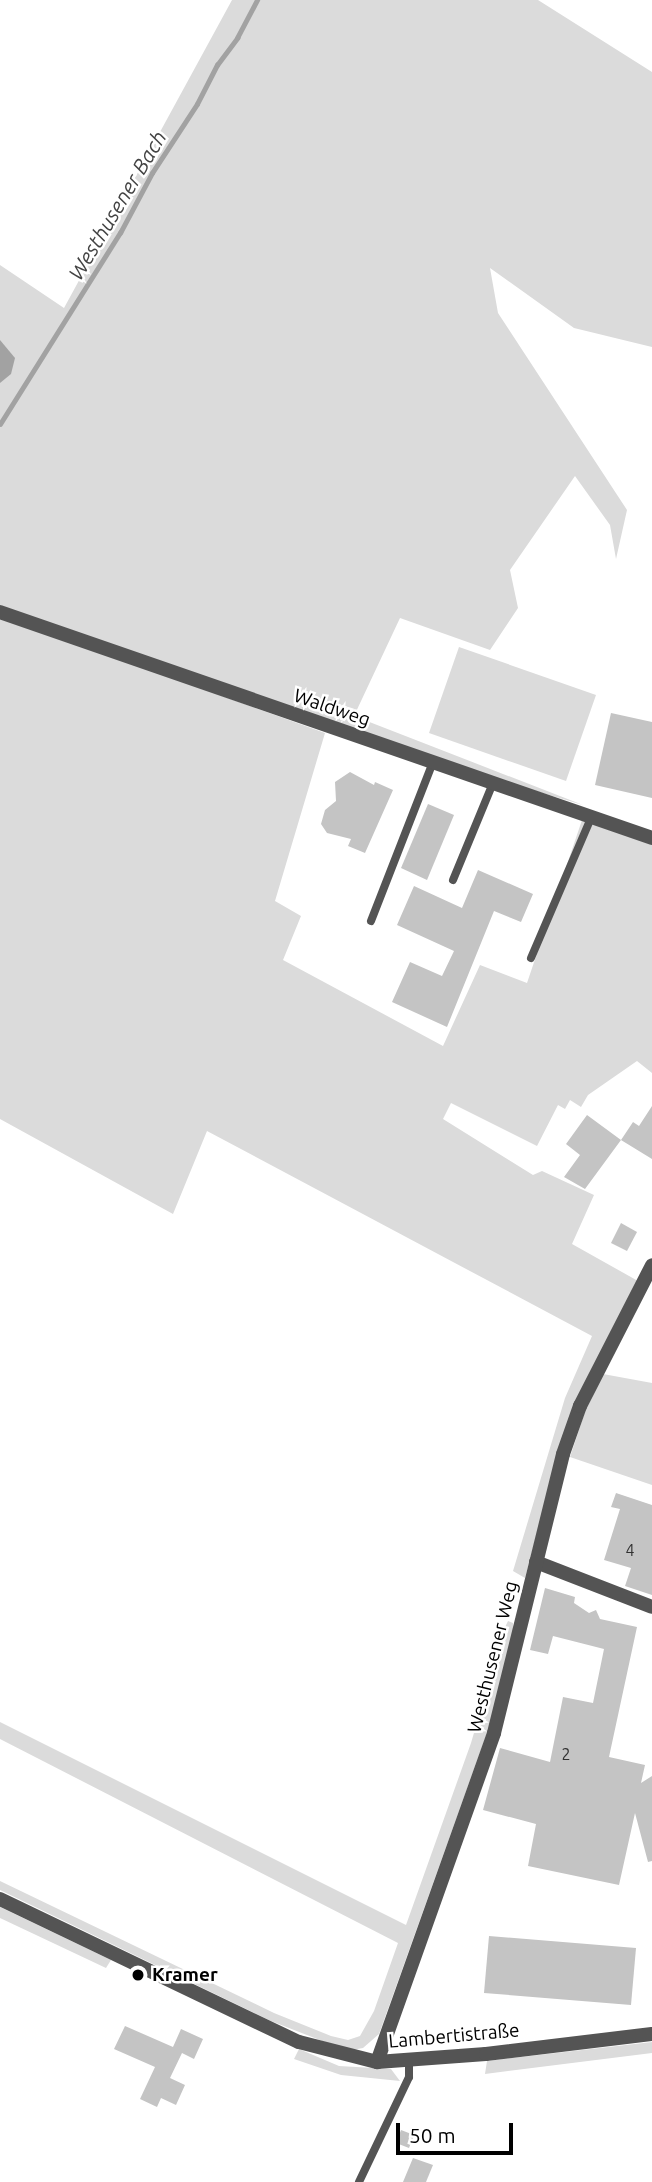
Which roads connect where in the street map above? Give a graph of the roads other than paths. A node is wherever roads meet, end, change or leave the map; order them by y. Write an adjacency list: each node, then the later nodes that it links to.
1 (0, 612): 2 (street, Waldweg)
2 (433, 762): 3 (street, Waldweg); 7 (lane)
3 (493, 783): 4 (street, Waldweg); 6 (lane)
4 (591, 817): 5 (street, Waldweg); 8 (lane)
5 (652, 838)
6 (453, 880)
7 (372, 921)
8 (531, 958)
9 (652, 1265): 10 (street, Westhusener Weg)
10 (536, 1562): 11 (street); 14 (street, Westhusener Weg)
11 (652, 1607)
12 (0, 1899): 14 (street, Lambertistraße)
13 (652, 2034): 15 (street, Lambertistraße)
14 (377, 2062): 15 (street, Lambertistraße)
15 (409, 2062): 16 (lane)
16 (359, 2182)

